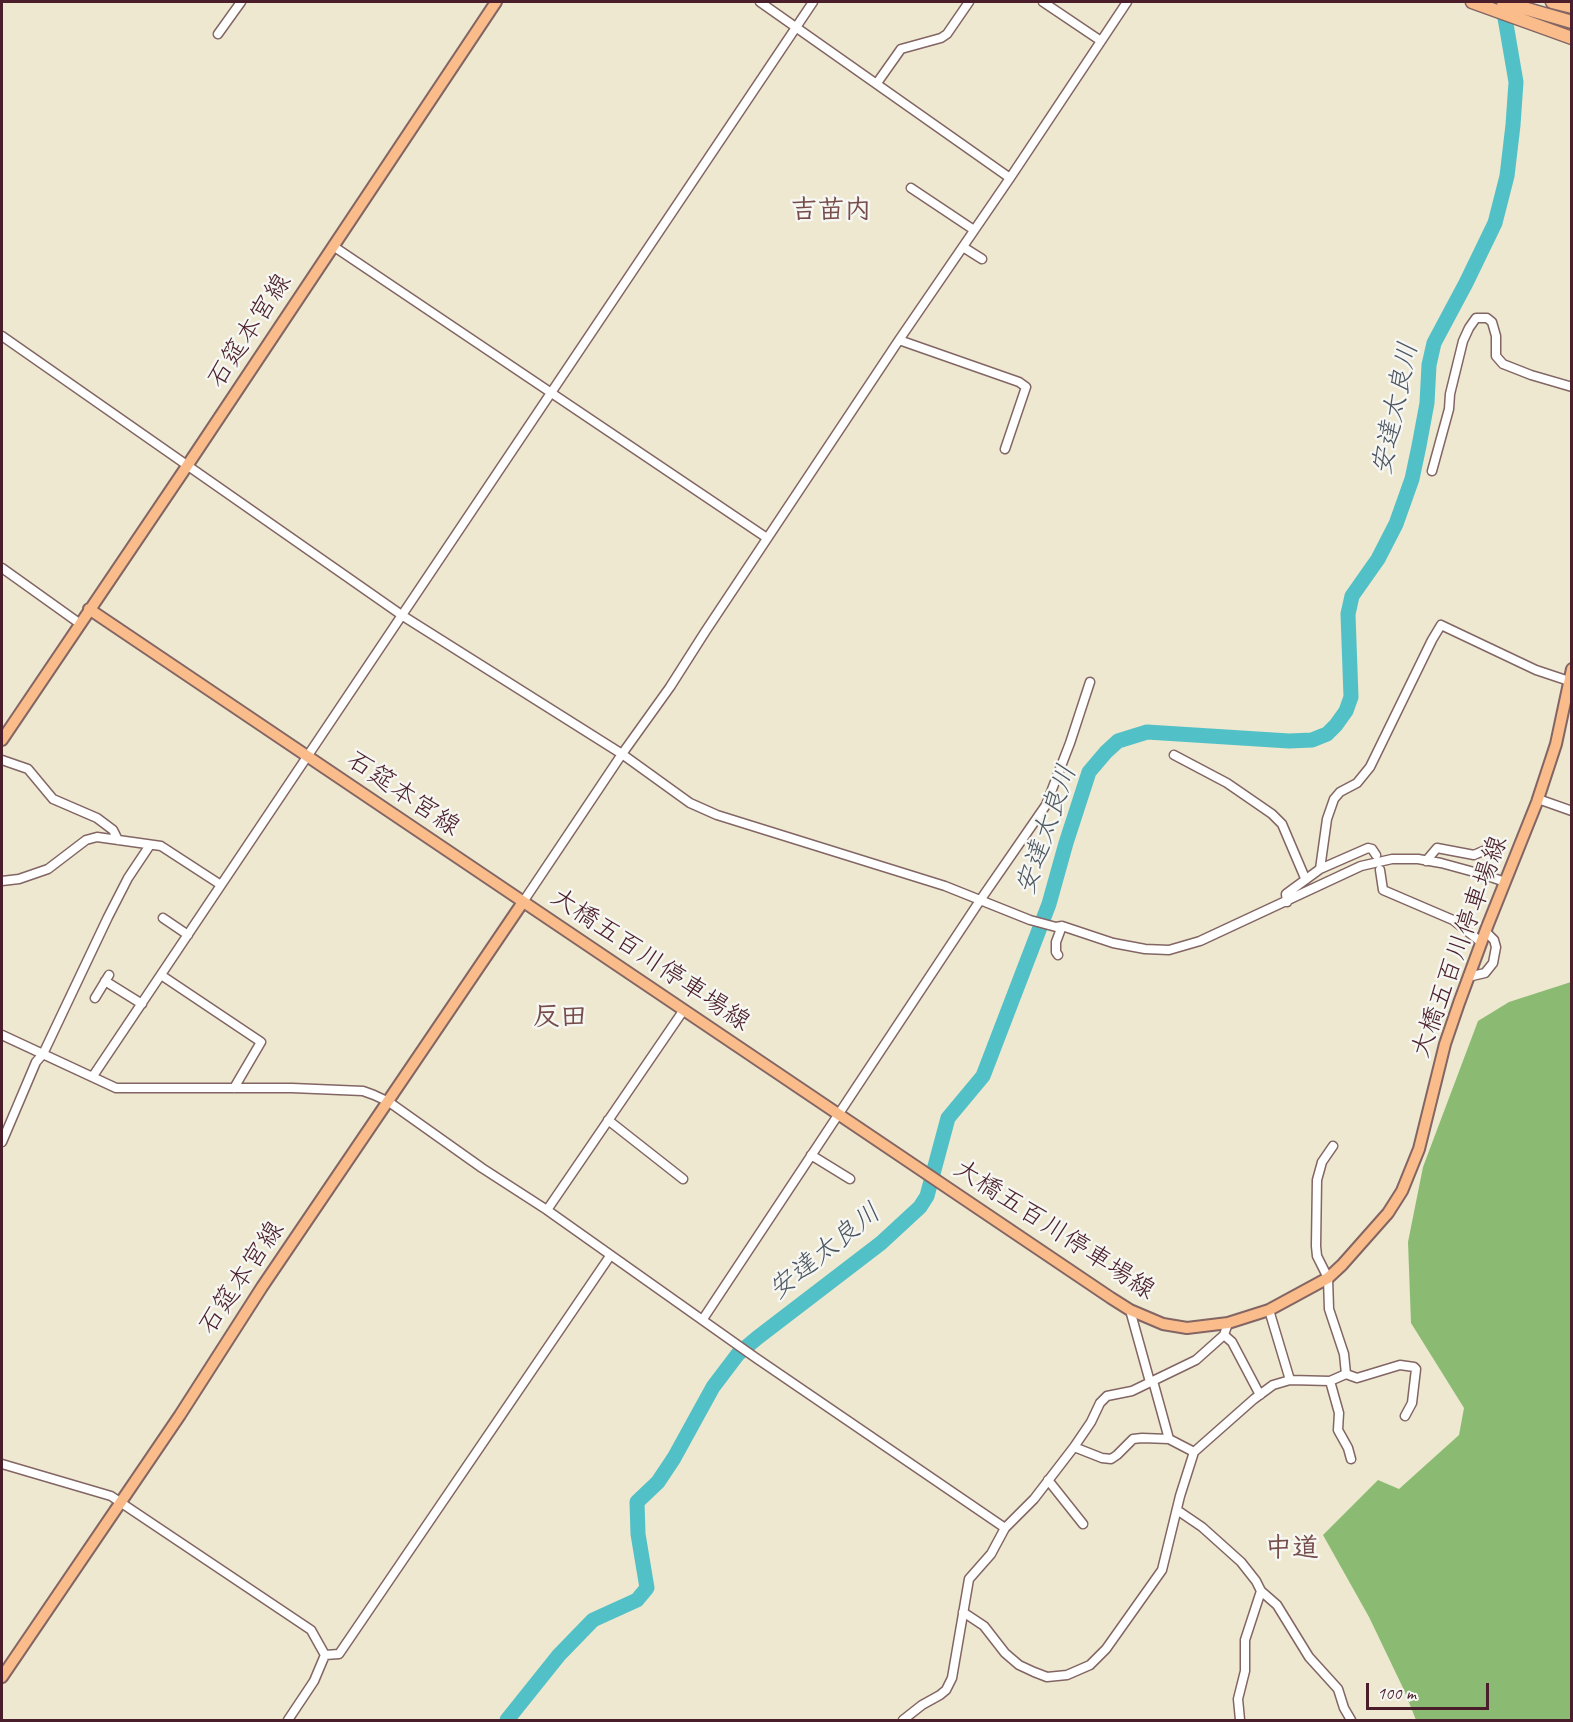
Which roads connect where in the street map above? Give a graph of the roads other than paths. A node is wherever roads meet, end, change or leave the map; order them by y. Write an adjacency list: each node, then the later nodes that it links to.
1 (241, 2): 15 (street)
2 (496, 2): 22 (main road, 石筵本宮線)
3 (760, 2): 14 (street)
4 (813, 2): 14 (street)
5 (969, 2): 18 (street)
6 (1043, 2): 17 (street)
7 (1127, 2): 17 (street)
8 (1472, 2): 12 (highway)
9 (1503, 2): 12 (highway)
10 (1552, 2): 11 (highway)
11 (1572, 7)
12 (1519, 12): 13 (highway); 16 (highway)
13 (1572, 21)
14 (796, 25): 18 (street); 28 (street)
15 (218, 34)
16 (1572, 38)
17 (1101, 41): 19 (street)
18 (877, 83): 19 (street)
19 (1010, 178): 21 (street)
20 (911, 188): 21 (street)
21 (974, 230): 23 (street)
22 (333, 246): 28 (street); 30 (main road, 石筵本宮線)
23 (963, 247): 24 (street); 26 (street)
24 (982, 259)
25 (2, 336): 30 (street)
26 (898, 340): 29 (street); 32 (street)
27 (1572, 387): 31 (street)
28 (550, 392): 32 (street); 35 (street)
29 (1005, 448)
30 (187, 466): 34 (main road, 石筵本宮線); 35 (street)
31 (1432, 471)
32 (767, 538): 41 (street)
33 (2, 568): 36 (street)
34 (89, 609): 36 (main road); 43 (main road, 石筵本宮線)
35 (403, 616): 41 (street); 43 (street)
36 (80, 623): 40 (main road)
37 (1572, 669): 38 (main road, 大橋五百川停車場線)
38 (1569, 681): 45 (main road, 大橋五百川停車場線); 52 (street)
39 (1090, 682): 58 (street)
40 (2, 740)
41 (622, 754): 58 (street); 59 (street)
42 (1174, 754): 54 (street)
43 (307, 757): 57 (street); 59 (main road, 石筵本宮線)
44 (2, 760): 47 (street)
45 (1538, 799): 46 (street); 56 (main road, 大橋五百川停車場線)
46 (1572, 811)
47 (118, 840): 48 (street); 55 (street)
48 (150, 844): 57 (street); 73 (street)
49 (1483, 851): 51 (street)
50 (1377, 855): 52 (street)
51 (1426, 861): 56 (street); 60 (street)
52 (1320, 869): 54 (street)
53 (1380, 870): 65 (street)
54 (1305, 878): 60 (street)
55 (2, 881)
56 (1505, 882): 63 (main road, 大橋五百川停車場線)
57 (221, 885): 64 (street)
58 (981, 899): 62 (street); 77 (street)
59 (524, 902): 71 (main road, 大橋五百川停車場線); 76 (main road, 石筵本宮線)
60 (1287, 902): 62 (street)
61 (163, 918): 64 (street)
62 (1059, 926): 66 (street)
63 (1485, 931): 65 (main road, 大橋五百川停車場線); 68 (street)
64 (188, 934): 67 (street)
65 (1481, 942): 68 (main road, 大橋五百川停車場線)
66 (1058, 955)
67 (161, 975): 70 (street); 75 (street)
68 (1468, 977): 86 (main road, 大橋五百川停車場線)
69 (95, 998): 70 (street)
70 (142, 1004): 74 (street)
71 (682, 1011): 77 (main road, 大橋五百川停車場線); 78 (street)
72 (2, 1035): 73 (street)
73 (43, 1054): 74 (street); 79 (street)
74 (93, 1076): 75 (street)
75 (234, 1088): 76 (street)
76 (389, 1102): 84 (street); 104 (main road, 石筵本宮線)
77 (838, 1114): 81 (street); 87 (main road, 大橋五百川停車場線)
78 (608, 1120): 82 (street); 84 (street)
79 (2, 1142)
80 (1333, 1146): 86 (street)
81 (811, 1155): 83 (street); 89 (street)
82 (683, 1179)
83 (850, 1179)
84 (547, 1210): 85 (street)
85 (610, 1256): 89 (street); 110 (street)
86 (1328, 1278): 88 (main road, 大橋五百川停車場線); 92 (street)
87 (1130, 1310): 90 (main road, 大橋五百川停車場線); 95 (street)
88 (1269, 1310): 90 (main road, 大橋五百川停車場線); 93 (street)
89 (703, 1319): 107 (street)
90 (1228, 1323): 91 (street)
91 (1224, 1335): 95 (street); 96 (street)
92 (1346, 1374): 94 (street); 97 (street)
93 (1290, 1380): 94 (street); 96 (street)
94 (1330, 1380): 101 (street)
95 (1152, 1381): 98 (street); 99 (street)
96 (1260, 1395): 100 (street)
97 (1405, 1416)
98 (1169, 1439): 99 (street); 100 (street)
99 (1074, 1447): 103 (street)
100 (1194, 1452): 105 (street)
101 (1351, 1459)
102 (2, 1464): 104 (street)
103 (1048, 1480): 106 (street); 107 (street)
104 (120, 1501): 110 (street); 111 (main road, 石筵本宮線)
105 (1177, 1510): 108 (street); 109 (street)
106 (1083, 1524)
107 (1005, 1528): 109 (street)
108 (1261, 1591): 114 (street); 115 (street)
109 (963, 1612): 113 (street)
110 (325, 1655): 112 (street)
111 (2, 1677)
112 (288, 1720)
113 (903, 1720)
114 (1240, 1720)
115 (1351, 1720)

